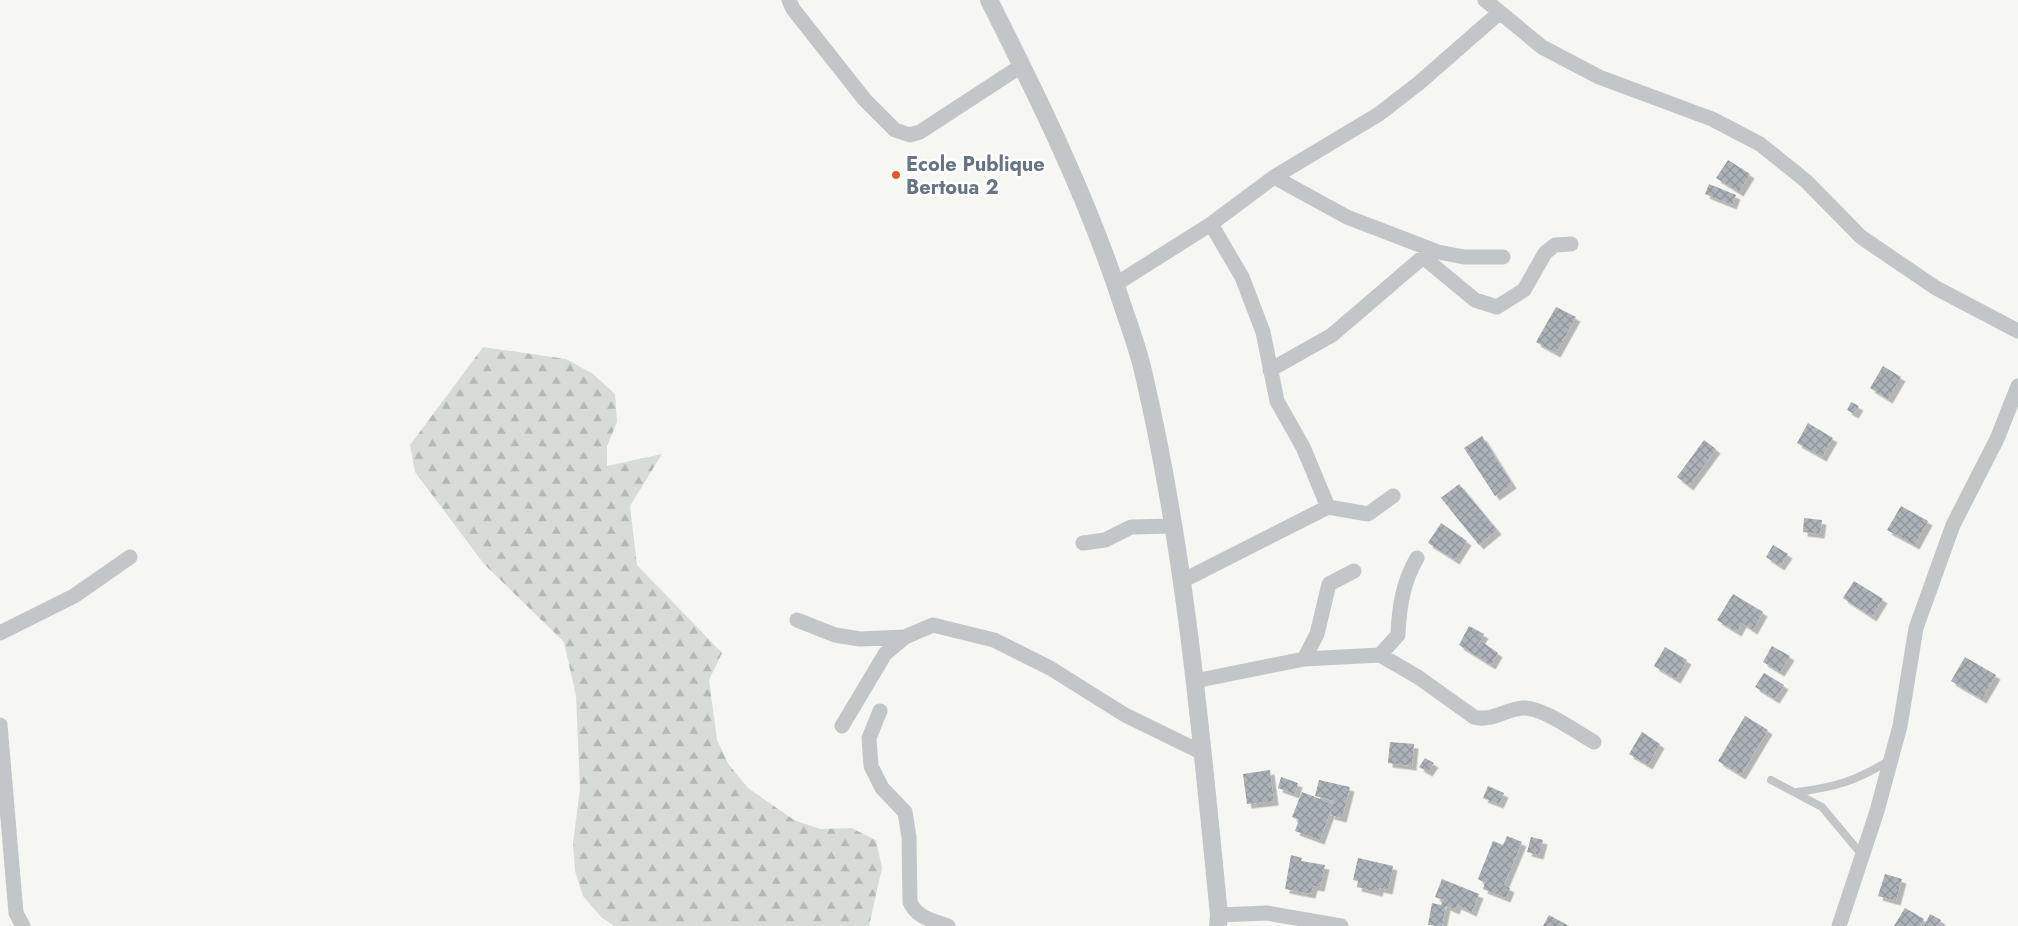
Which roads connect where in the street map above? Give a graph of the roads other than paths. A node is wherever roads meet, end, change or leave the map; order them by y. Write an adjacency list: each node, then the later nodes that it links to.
1 (789, 0): 5 (street)
2 (989, 0): 5 (street)
3 (1485, 0): 4 (street)
4 (1499, 13): 6 (street); 11 (street)
5 (1021, 66): 10 (street)
6 (1274, 177): 7 (street); 9 (street)
7 (1211, 224): 10 (street); 12 (street)
8 (1571, 244): 12 (street)
9 (1503, 257)
10 (1116, 284): 17 (street)
11 (2018, 331)
12 (1270, 370): 16 (street)
13 (2018, 386): 14 (street)
14 (2013, 404): 34 (street)
15 (1393, 496): 16 (street)
16 (1328, 508): 22 (street)
17 (1173, 526): 18 (street); 22 (street)
18 (1083, 543)
19 (130, 557): 24 (street)
20 (1417, 558): 26 (street)
21 (1354, 571): 27 (street)
22 (1182, 580): 28 (street)
23 (797, 620): 25 (street)
24 (0, 632)
25 (905, 637): 31 (street); 33 (street)
26 (1380, 655): 27 (street); 32 (street)
27 (1304, 660): 28 (street)
28 (1196, 681): 33 (street)
29 (880, 711): 40 (street)
30 (0, 725): 39 (street)
31 (842, 726)
32 (1594, 742)
33 (1203, 753): 38 (street)
34 (1890, 760): 36 (lane); 37 (street)
35 (1771, 780): 36 (lane)
36 (1797, 792): 37 (lane)
37 (1862, 856): 42 (street)
38 (1219, 921): 41 (street)
39 (23, 926)
40 (948, 926)
41 (1341, 926)
42 (1839, 926)

